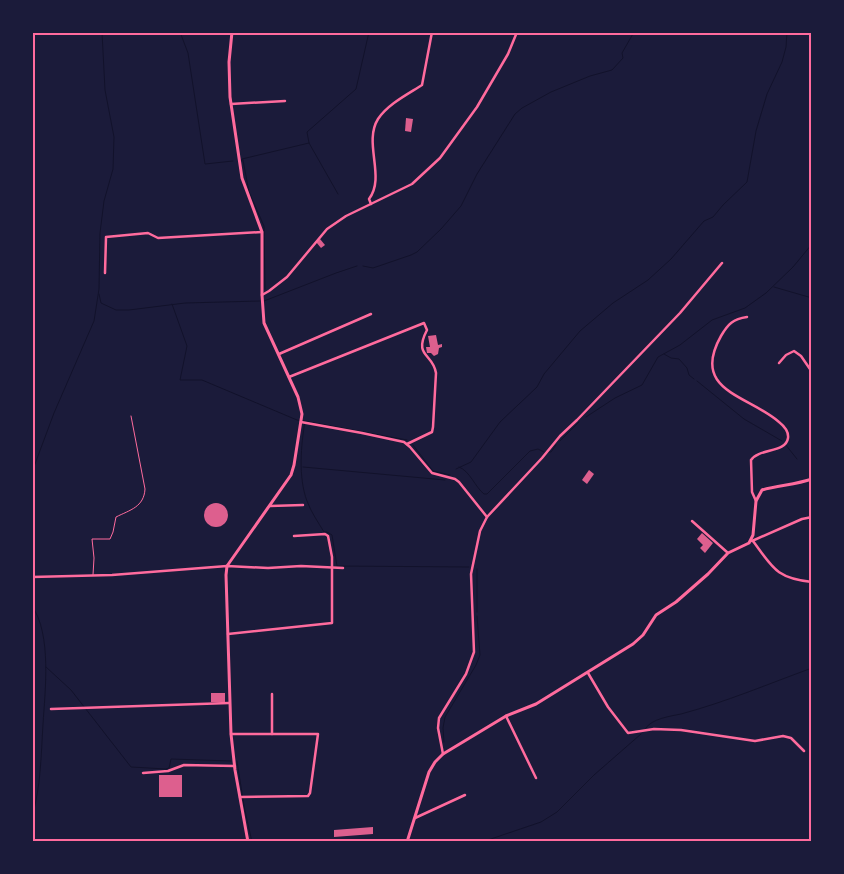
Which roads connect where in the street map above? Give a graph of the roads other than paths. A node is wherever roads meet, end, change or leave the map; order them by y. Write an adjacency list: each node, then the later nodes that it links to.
1 (232, 32): 5 (street)
2 (432, 32): 6 (street)
3 (517, 32): 6 (street)
4 (285, 101): 5 (street)
5 (231, 104): 7 (street)
6 (371, 204): 10 (street)
7 (262, 232): 9 (street); 10 (street)
8 (722, 263): 24 (street)
9 (106, 273)
10 (262, 295): 13 (street)
11 (371, 314): 13 (street)
12 (747, 317): 21 (street)
13 (278, 355): 16 (street)
14 (779, 363): 15 (street)
15 (812, 372)
16 (289, 377): 18 (street); 19 (street)
17 (131, 416): 34 (lane)
18 (303, 422): 19 (street); 23 (street)
19 (407, 444): 24 (street)
20 (812, 479): 21 (street)
21 (756, 501): 29 (street)
22 (303, 505): 23 (street)
23 (270, 506): 31 (street)
24 (486, 517): 46 (street)
25 (812, 517): 28 (street)
26 (692, 521): 30 (street)
27 (294, 536): 32 (street)
28 (753, 541): 29 (street); 36 (street)
29 (748, 543): 30 (street)
30 (728, 552): 38 (street)
31 (227, 566): 32 (street); 34 (street); 37 (street)
32 (332, 567): 33 (street); 37 (street)
33 (344, 568)
34 (93, 575): 35 (street)
35 (32, 577)
36 (812, 582)
37 (228, 634): 40 (street)
38 (588, 672): 42 (street); 45 (street)
39 (272, 694): 44 (street)
40 (229, 703): 41 (street); 43 (street)
41 (51, 709)
42 (506, 716): 46 (street); 49 (street)
43 (231, 734): 44 (street); 47 (street)
44 (272, 734): 51 (street)
45 (804, 751)
46 (443, 754): 52 (street)
47 (235, 766): 48 (street); 51 (street)
48 (143, 773)
49 (536, 778)
50 (465, 795): 52 (street)
51 (240, 797): 53 (street)
52 (414, 819): 54 (street)
53 (248, 842)
54 (407, 842)

